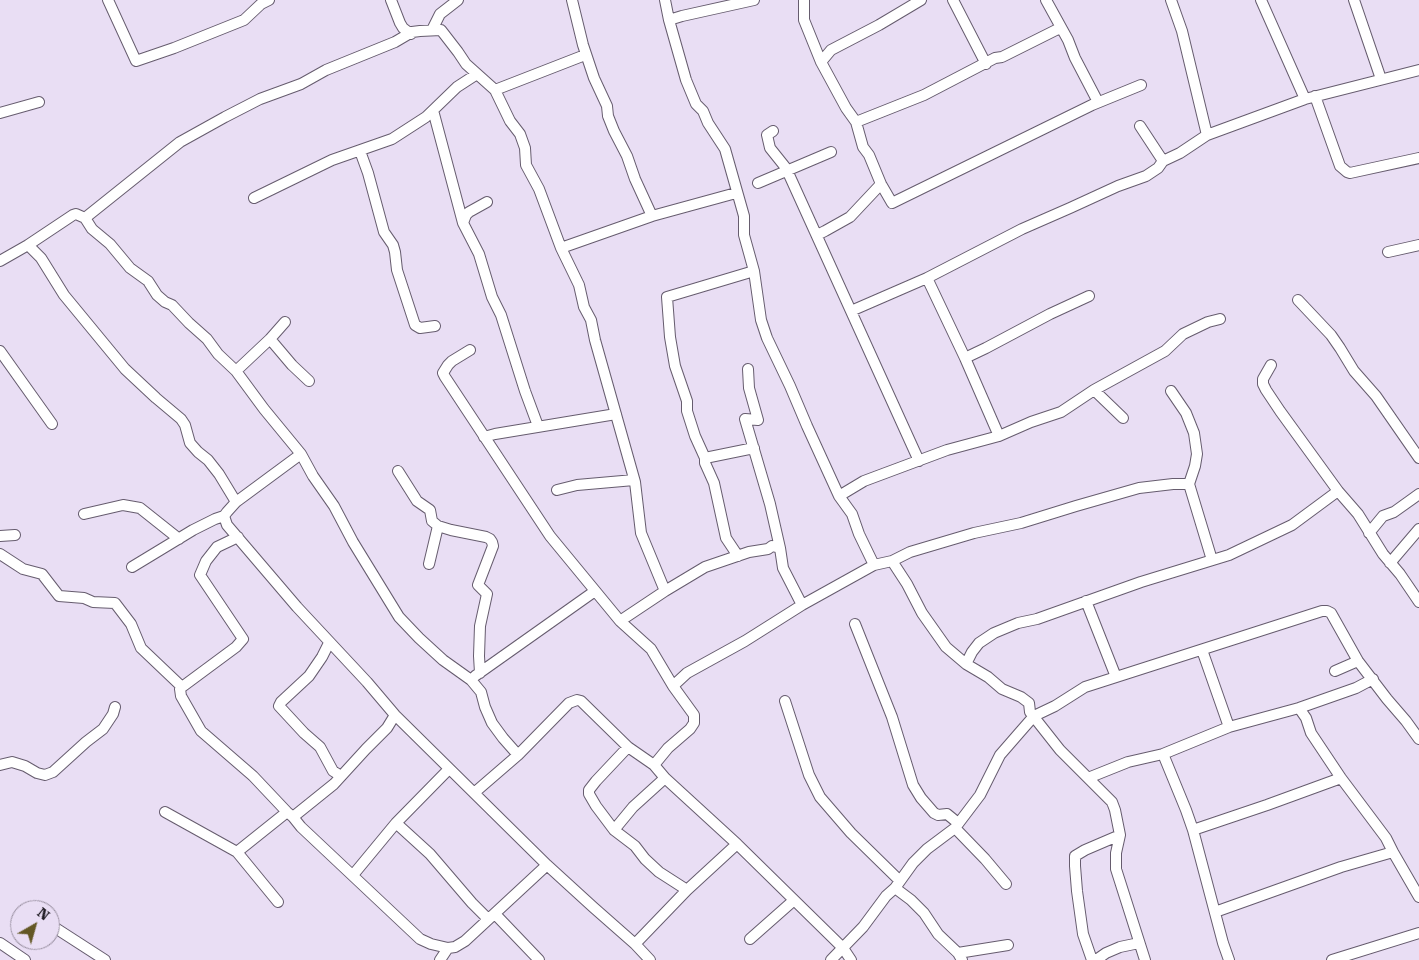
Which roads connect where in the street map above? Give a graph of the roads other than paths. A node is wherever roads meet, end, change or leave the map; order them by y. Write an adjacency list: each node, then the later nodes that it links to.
1 (108, 0): 2 (street)
2 (269, 0)
3 (390, 0): 18 (street)
4 (458, 0): 17 (street)
5 (572, 0): 19 (street)
6 (665, 0): 15 (street)
7 (754, 0): 15 (street)
8 (804, 0): 20 (street)
9 (921, 0): 20 (street)
10 (953, 0): 21 (street)
11 (1046, 0): 16 (street)
12 (1171, 0): 35 (street)
13 (1261, 0): 27 (street)
14 (1354, 0): 24 (street)
15 (669, 20): 42 (street)
16 (1060, 28): 21 (street); 29 (street)
17 (432, 30): 18 (street); 23 (street)
18 (411, 34): 46 (street)
19 (586, 55): 26 (street); 45 (street)
20 (821, 62): 32 (street)
21 (986, 64): 32 (street)
22 (1419, 70): 24 (street)
23 (477, 74): 26 (street); 36 (street)
24 (1381, 79): 27 (street)
25 (1141, 85): 29 (street)
26 (494, 90): 51 (street)
27 (1310, 98): 35 (street); 38 (street)
28 (39, 102): 30 (street)
29 (1098, 102): 41 (street)
30 (0, 113)
31 (434, 114): 47 (street)
32 (856, 122): 41 (street)
33 (1140, 126): 39 (street)
34 (773, 131): 48 (street)
35 (1207, 135): 39 (street)
36 (360, 151): 43 (street); 61 (street)
37 (831, 152): 40 (street)
38 (1419, 158)
39 (1164, 162): 55 (street)
40 (758, 183)
41 (881, 184): 48 (street)
42 (736, 193): 45 (street); 54 (street)
43 (254, 198)
44 (487, 202): 47 (street)
45 (652, 216): 51 (street)
46 (85, 218): 49 (street); 68 (street)
47 (464, 222): 75 (street)
48 (817, 235): 58 (street)
49 (28, 245): 53 (street); 90 (street)
50 (1419, 245): 52 (street)
51 (561, 248): 72 (street)
52 (1388, 252)
53 (0, 261)
54 (754, 271): 80 (street); 89 (street)
55 (927, 278): 58 (street); 65 (street)
56 (1089, 296): 65 (street)
57 (1298, 300): 81 (street)
58 (851, 311): 82 (street)
59 (1220, 319): 70 (street)
60 (285, 322): 62 (street)
61 (435, 326)
62 (270, 339): 68 (street); 69 (street)
63 (470, 350): 77 (street)
64 (0, 351): 74 (street)
65 (965, 358): 76 (street)
66 (1271, 365): 87 (street)
67 (748, 369): 78 (street)
68 (236, 370): 79 (street)
69 (309, 381)
70 (1094, 390): 73 (street); 76 (street)
71 (1171, 391): 85 (street)
72 (616, 414): 75 (street); 84 (street)
73 (1123, 418)
74 (52, 424)
75 (538, 426): 77 (street)
76 (999, 436): 82 (street)
77 (484, 437): 109 (street)
78 (754, 448): 80 (street); 100 (street)
79 (301, 454): 90 (street); 124 (street)
80 (705, 458): 102 (street)
81 (1419, 458)
82 (919, 461): 89 (street)
83 (398, 471): 93 (street)
84 (634, 480): 86 (street); 110 (street)
85 (1189, 484): 103 (street); 104 (street)
86 (557, 490)
87 (1338, 491): 95 (street); 103 (street)
88 (1419, 494): 95 (street)
89 (839, 496): 107 (street)
90 (236, 502): 92 (street)
91 (84, 514): 99 (street)
92 (224, 516): 98 (street); 99 (street)
93 (438, 526): 106 (street); 121 (street)
94 (1419, 529): 105 (street)
95 (1369, 533): 105 (street)
96 (15, 535): 97 (street)
97 (0, 536)
98 (238, 537): 116 (street); 126 (street)
99 (180, 539): 108 (street)
100 (780, 548): 102 (street); 113 (street)
101 (0, 554): 126 (street)
102 (738, 556): 110 (street)
103 (1212, 560): 111 (street)
104 (892, 561): 107 (street); 119 (street)
105 (1390, 563): 112 (street)
106 (429, 564)
107 (874, 565): 113 (street)
108 (132, 567)
109 (595, 591): 114 (street); 121 (street)
110 (665, 591): 114 (street)
111 (1086, 601): 119 (street); 122 (street)
112 (1419, 602)
113 (802, 605): 125 (street)
114 (620, 621): 125 (street)
115 (855, 624): 148 (street)
116 (329, 642): 130 (street); 140 (street)
117 (1202, 650): 118 (street); 122 (street); 132 (street)
118 (1358, 661): 120 (street); 123 (street)
119 (966, 664): 131 (street)
120 (1335, 671)
121 (480, 673): 124 (street)
122 (1116, 677): 131 (street)
123 (1373, 679): 129 (street); 133 (street)
124 (471, 680): 135 (street)
125 (672, 686): 138 (street)
126 (182, 687): 146 (street)
127 (785, 701): 157 (street)
128 (115, 707): 137 (street)
129 (1299, 708): 132 (street); 143 (street)
130 (395, 714): 139 (street); 140 (street)
131 (1034, 716): 142 (street); 148 (street)
132 (1229, 727): 136 (street)
133 (1419, 739)
134 (628, 747): 135 (street); 138 (street); 149 (street)
135 (518, 754): 144 (street)
136 (1163, 754): 142 (street); 150 (street)
137 (0, 765)
138 (654, 765): 141 (street)
139 (449, 769): 144 (street); 147 (street)
140 (341, 776): 146 (street)
141 (665, 778): 149 (street); 152 (street)
142 (1088, 778): 151 (street)
143 (1341, 778): 150 (street); 154 (street)
144 (478, 796): 155 (street)
145 (165, 812): 153 (street)
146 (290, 814): 153 (street); 156 (street)
147 (396, 823): 156 (street); 164 (street)
148 (957, 826): 157 (street); 158 (street)
149 (614, 830): 159 (street)
150 (1193, 830): 163 (street)
151 (1120, 835): 169 (street); 182 (street)
152 (737, 844): 159 (street); 161 (street)
153 (237, 852): 162 (street)
154 (1393, 852): 160 (street); 163 (street)
155 (547, 865): 164 (street); 170 (street)
156 (353, 875): 172 (street)
157 (897, 884): 173 (street); 174 (street)
158 (1006, 884)
159 (687, 890): 170 (street)
160 (1419, 897)
161 (793, 901): 167 (street); 173 (street)
162 (278, 902)
163 (1215, 912): 185 (street)
164 (492, 917): 172 (street); 178 (street)
165 (60, 931): 176 (street)
166 (1419, 933): 186 (street)
167 (750, 939)
168 (0, 942): 175 (street)
169 (1139, 943): 183 (street); 184 (street)
170 (635, 944): 179 (street)
171 (1008, 945): 174 (street)
172 (448, 948): 177 (street)
173 (843, 948): 180 (street); 181 (street)
174 (960, 957)
175 (25, 960)
176 (104, 960)
177 (440, 960)
178 (539, 960)
179 (650, 960)
180 (831, 960)
181 (851, 960)
182 (1092, 960)
183 (1096, 960)
184 (1145, 960)
185 (1229, 960)
186 (1334, 960)

